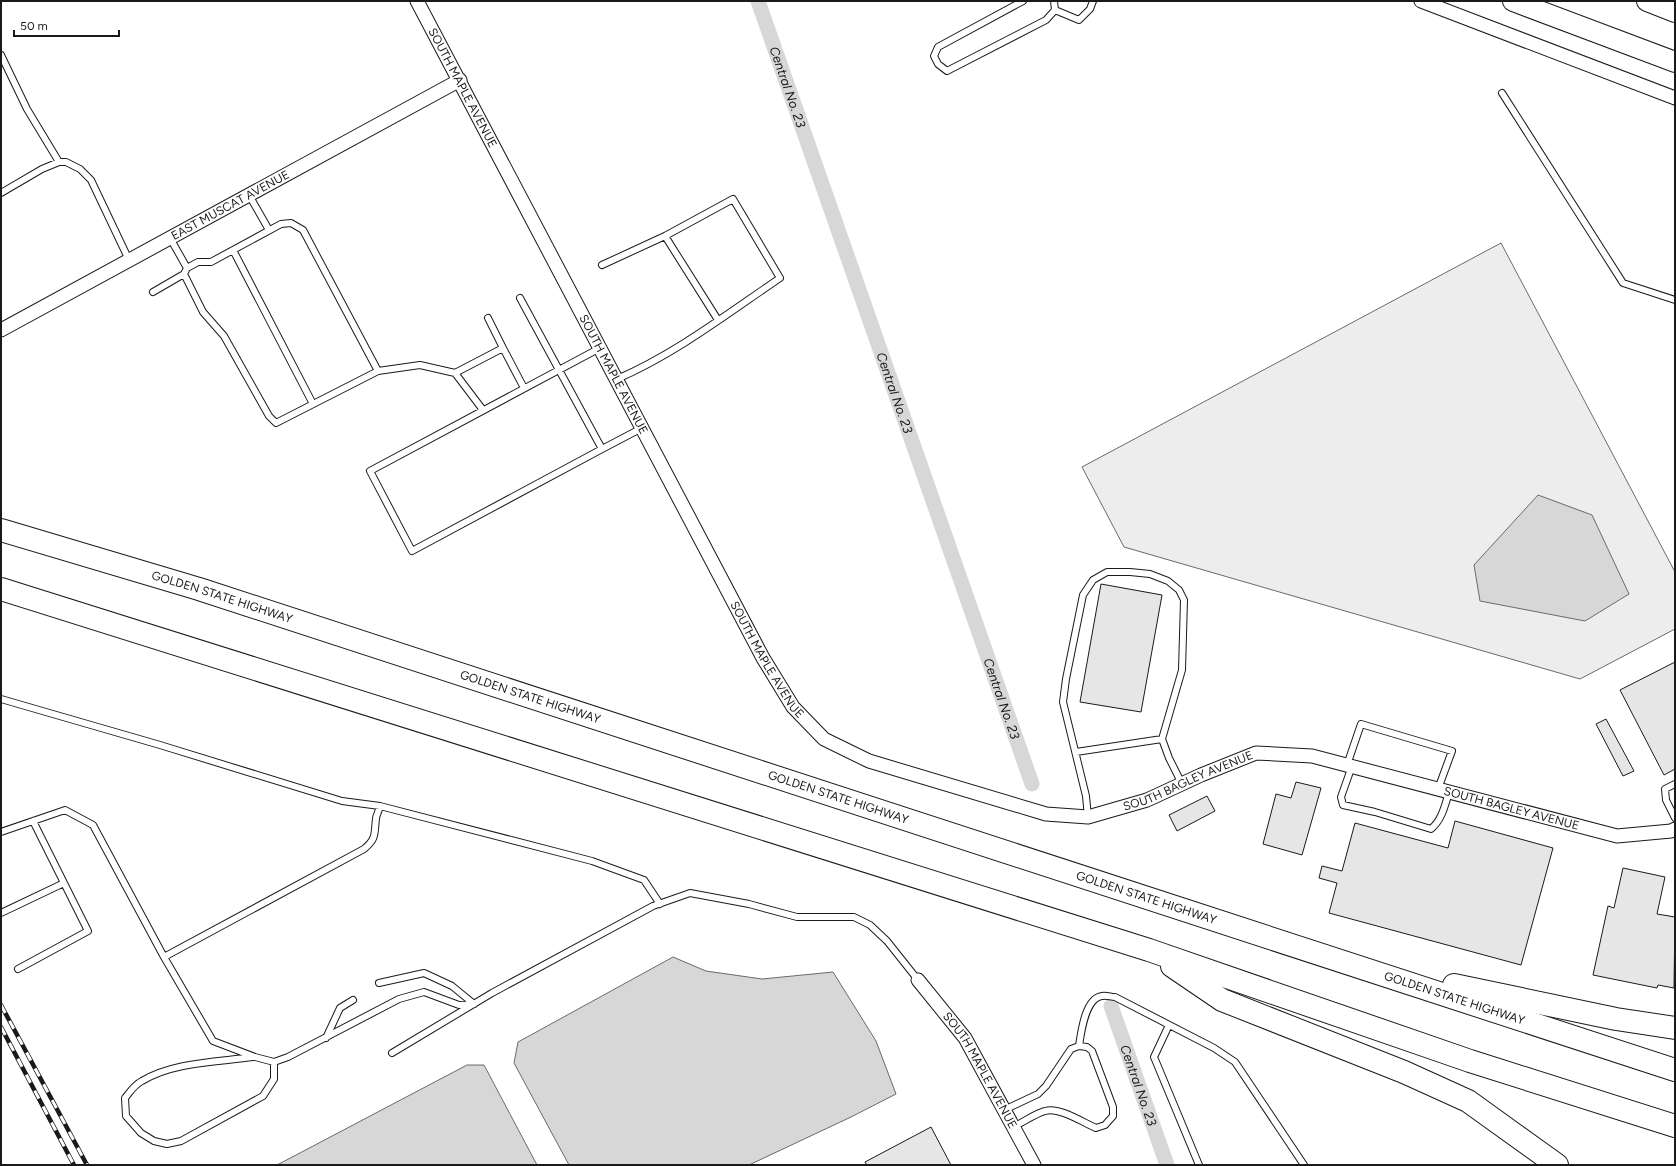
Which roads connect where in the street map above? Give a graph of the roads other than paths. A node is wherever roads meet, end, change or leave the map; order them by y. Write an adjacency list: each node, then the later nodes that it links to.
1 (417, 1): 12 (street, SOUTH MAPLE AVENUE)
2 (1023, 1): 8 (lane)
3 (1054, 1): 8 (lane)
4 (1093, 1): 8 (lane)
5 (1421, 1): 14 (street)
6 (1513, 1): 11 (main road)
7 (1647, 1): 9 (main road)
8 (1055, 10)
9 (1675, 12)
10 (1, 55): 15 (lane)
11 (1675, 62)
12 (460, 80): 17 (street, EAST MUSCAT AVENUE); 32 (street, SOUTH MAPLE AVENUE)
13 (1502, 93): 27 (lane)
14 (1675, 98)
15 (59, 162): 16 (lane); 22 (lane)
16 (1, 193)
17 (249, 195): 18 (lane); 20 (street, EAST MUSCAT AVENUE)
18 (269, 230): 21 (lane); 34 (lane)
19 (665, 236): 23 (lane); 29 (lane); 29 (lane)
20 (170, 238): 22 (street, EAST MUSCAT AVENUE); 24 (lane)
21 (233, 250): 24 (lane); 38 (lane)
22 (129, 260): 30 (street, EAST MUSCAT AVENUE)
23 (602, 265)
24 (185, 270): 25 (lane); 38 (lane)
25 (153, 292)
26 (520, 298): 33 (lane)
27 (1675, 300)
28 (488, 318): 31 (lane)
29 (718, 320): 36 (lane)
30 (1, 330)
31 (503, 348): 35 (lane); 37 (lane)
32 (600, 348): 33 (lane); 36 (street, SOUTH MAPLE AVENUE)
33 (559, 369): 37 (lane); 41 (lane)
34 (378, 370): 35 (lane); 38 (lane)
35 (455, 373): 39 (lane)
36 (617, 379): 40 (street, SOUTH MAPLE AVENUE)
37 (524, 388): 39 (lane)
38 (313, 404)
39 (483, 410): 41 (lane)
40 (642, 428): 41 (lane); 45 (street, SOUTH MAPLE AVENUE)
41 (602, 449)
42 (1, 530): 63 (highway, GOLDEN STATE HIGHWAY)
43 (1, 589): 61 (highway)
44 (1, 700): 52 (lane)
45 (824, 739): 53 (street, SOUTH BAGLEY AVENUE)
46 (1162, 739): 47 (lane); 47 (lane); 49 (lane)
47 (1076, 752): 53 (lane)
48 (1349, 765): 49 (street, SOUTH BAGLEY AVENUE); 51 (street, SOUTH BAGLEY AVENUE); 51 (lane); 51 (lane)
49 (1182, 784): 53 (street, SOUTH BAGLEY AVENUE)
50 (1675, 784): 54 (lane)
51 (1444, 790): 56 (street, SOUTH BAGLEY AVENUE)
52 (380, 806): 59 (lane); 62 (lane)
53 (1088, 817)
54 (1675, 818)
55 (33, 821): 57 (lane); 58 (lane); 62 (lane)
56 (1675, 829)
57 (1, 832)
58 (64, 882): 60 (lane); 64 (lane)
59 (660, 904): 65 (lane); 68 (lane)
60 (1, 913)
61 (1149, 950): 78 (highway); 83 (highway)
62 (164, 957): 74 (lane)
63 (1342, 962): 70 (highway); 76 (highway, GOLDEN STATE HIGHWAY)
64 (18, 968)
65 (918, 980): 77 (street, SOUTH MAPLE AVENUE)
66 (379, 983): 68 (lane)
67 (353, 1000): 71 (lane)
68 (474, 1004): 71 (lane); 73 (lane)
69 (1169, 1025): 72 (lane); 81 (lane); 82 (lane)
70 (1675, 1028)
71 (326, 1038): 75 (lane)
72 (1079, 1046): 77 (lane); 79 (lane)
73 (392, 1053)
74 (255, 1057): 75 (lane); 75 (lane)
75 (274, 1062)
76 (1675, 1070)
77 (1004, 1110): 79 (street, SOUTH MAPLE AVENUE)
78 (1675, 1126)
79 (1014, 1127): 80 (street, SOUTH MAPLE AVENUE)
80 (1034, 1165)
81 (1199, 1165)
82 (1304, 1165)
83 (1557, 1165)

